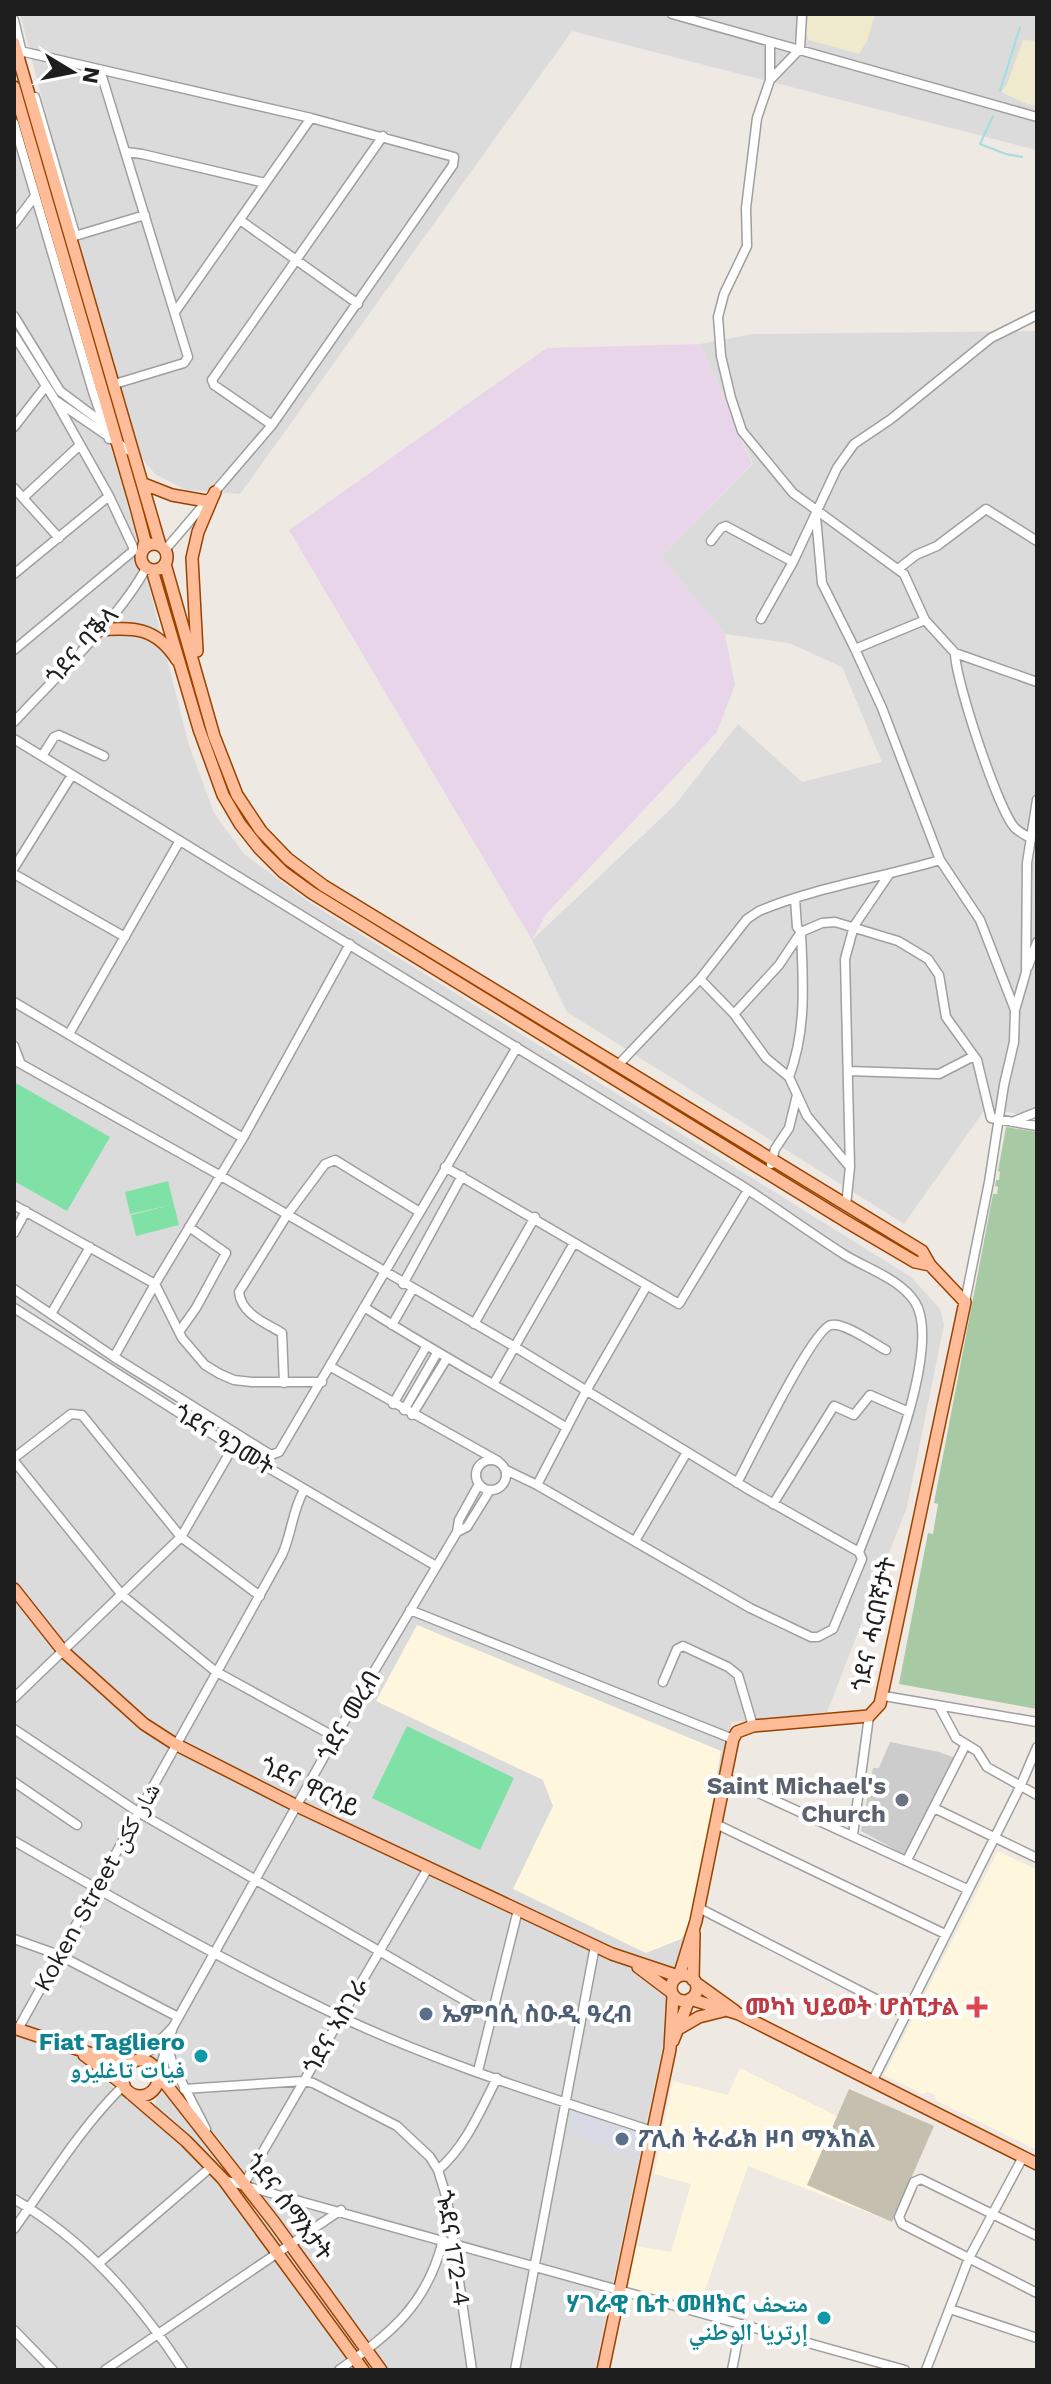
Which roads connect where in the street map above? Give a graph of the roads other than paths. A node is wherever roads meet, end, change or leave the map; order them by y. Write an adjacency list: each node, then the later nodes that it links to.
1 (672, 14): 3 (street)
2 (802, 14): 7 (street)
3 (712, 19): 5 (street)
4 (14, 20): 6 (street)
5 (770, 42): 7 (street); 9 (street)
6 (17, 48): 8 (street); 21 (street); 29 (main road)
7 (800, 49): 9 (street); 11 (street)
8 (100, 70): 12 (street); 15 (street)
9 (770, 80): 45 (street)
10 (14, 87): 13 (main road)
11 (1037, 117)
12 (311, 118): 14 (street); 16 (street)
13 (17, 120): 17 (street); 35 (main road)
14 (383, 136): 22 (street); 23 (street)
15 (126, 152): 16 (street); 18 (street)
16 (265, 183): 19 (street)
17 (35, 196): 20 (street); 30 (street)
18 (145, 215): 21 (street); 24 (street)
19 (240, 220): 22 (street); 24 (street)
20 (14, 224)
21 (75, 236): 29 (street)
22 (299, 260): 23 (street); 33 (street)
23 (358, 304): 33 (street)
24 (175, 312): 29 (street)
25 (1037, 315): 45 (street)
26 (14, 316): 32 (street)
27 (15, 340): 28 (street)
28 (46, 386): 31 (street); 34 (street)
29 (117, 388): 36 (main road)
30 (93, 392): 32 (street); 35 (street)
31 (55, 400): 35 (street); 37 (street)
32 (76, 404): 35 (street)
33 (272, 425): 41 (street)
34 (14, 427)
35 (111, 434): 36 (street); 38 (street); 50 (main road)
36 (129, 438): 38 (main road)
37 (80, 445): 42 (street); 43 (street)
38 (134, 454): 39 (main road)
39 (144, 484): 44 (main road); 49 (main road)
40 (14, 488): 43 (street)
41 (215, 492): 44 (street); 62 (main road)
42 (109, 496): 46 (street); 60 (street)
43 (24, 497): 46 (street)
44 (206, 501): 49 (street)
45 (817, 514): 51 (street); 54 (street); 59 (street)
46 (59, 538): 55 (street)
47 (711, 541): 51 (street)
48 (1037, 541): 54 (street)
49 (163, 547): 50 (main road); 52 (main road)
50 (143, 548): 53 (main road)
51 (793, 562): 56 (street)
52 (165, 564): 53 (main road); 62 (main road)
53 (149, 569): 58 (street, ጎደና ባቕላ); 63 (main road)
54 (898, 569): 57 (street)
55 (14, 574)
56 (761, 619)
57 (925, 620): 59 (street); 61 (street)
58 (98, 630): 63 (main road); 65 (street, ጎደና ባቕላ)
59 (855, 649): 73 (street)
60 (14, 650)
61 (955, 653): 64 (street); 71 (street)
62 (196, 663): 87 (main road)
63 (183, 669): 89 (main road)
64 (1037, 682)
65 (14, 722)
66 (14, 739): 67 (street)
67 (42, 756): 68 (street); 69 (street)
68 (104, 756)
69 (72, 775): 72 (street); 74 (street)
70 (1037, 800): 71 (street)
71 (1030, 838): 82 (street)
72 (179, 842): 79 (street); 81 (street)
73 (940, 860): 75 (street); 85 (street)
74 (14, 871): 79 (street)
75 (888, 876): 76 (street); 77 (street)
76 (795, 899): 78 (street); 83 (street)
77 (854, 926): 78 (street); 92 (street); 95 (street)
78 (801, 932): 86 (street); 96 (street)
79 (125, 937): 88 (street)
80 (1037, 942): 82 (street)
81 (350, 944): 91 (street); 102 (street)
82 (1026, 972): 85 (street)
83 (700, 979): 86 (street); 94 (street)
84 (14, 1002): 88 (street)
85 (1015, 1010): 99 (street)
86 (734, 1014): 96 (street)
87 (560, 1028): 89 (main road); 94 (main road)
88 (69, 1034): 102 (street)
89 (553, 1040): 106 (main road)
90 (14, 1046): 93 (street)
91 (517, 1047): 104 (street); 109 (street)
92 (974, 1056): 95 (street); 99 (street)
93 (17, 1061): 107 (street)
94 (619, 1064): 103 (main road)
95 (848, 1071): 105 (street)
96 (789, 1077): 97 (street)
97 (797, 1093): 103 (street); 105 (street)
98 (1037, 1112): 100 (street)
99 (998, 1120): 100 (street); 127 (street)
100 (1012, 1122): 101 (street)
101 (1037, 1126)
102 (243, 1138): 107 (street)
103 (773, 1160): 106 (street); 111 (main road)
104 (445, 1167): 108 (street); 113 (street)
105 (850, 1167): 111 (street)
106 (766, 1171): 120 (main road)
107 (221, 1176): 114 (street); 116 (street)
108 (462, 1176): 115 (street); 123 (street)
109 (748, 1190): 124 (street); 146 (street)
110 (14, 1205): 112 (street)
111 (846, 1206): 120 (main road)
112 (26, 1211): 117 (street); 119 (street)
113 (418, 1211): 114 (street); 121 (street)
114 (287, 1215): 121 (street); 142 (street)
115 (535, 1217): 118 (street); 131 (street)
116 (189, 1227): 122 (street); 133 (street)
117 (14, 1233)
118 (574, 1243): 124 (street); 135 (street)
119 (90, 1247): 122 (street); 130 (street)
120 (930, 1265): 127 (main road)
121 (384, 1273): 123 (street); 128 (street)
122 (155, 1284): 133 (street); 138 (street)
123 (403, 1284): 126 (street)
124 (646, 1287): 144 (street)
125 (14, 1289): 130 (street)
126 (412, 1290): 131 (street); 132 (street)
127 (965, 1302): 178 (main road, ጎደና ሓርበኛታት)
128 (364, 1307): 132 (street); 140 (street)
129 (14, 1308): 150 (street, ጎደና ዓጋመት)
130 (51, 1314): 138 (street)
131 (474, 1324): 135 (street)
132 (392, 1325): 134 (street)
133 (179, 1332): 142 (street)
134 (426, 1347): 137 (street); 145 (street)
135 (515, 1347): 143 (street); 144 (street)
136 (886, 1350): 158 (street)
137 (437, 1353): 139 (street); 147 (street)
138 (114, 1357): 141 (street)
139 (447, 1358): 143 (street); 147 (street)
140 (331, 1367): 141 (street); 145 (street)
141 (322, 1382): 142 (street)
142 (284, 1383)
143 (494, 1383): 148 (street)
144 (586, 1391): 148 (street); 151 (street)
145 (393, 1404): 147 (street)
146 (909, 1412): 164 (street); 169 (street)
147 (408, 1413): 149 (street)
148 (567, 1428): 160 (street)
149 (468, 1446): 153 (street); 154 (street)
150 (233, 1447): 161 (street, ጎደና ዓጋመት); 167 (street)
151 (687, 1452): 158 (street); 168 (street)
152 (14, 1460): 167 (street); 172 (street)
153 (498, 1461): 154 (street); 155 (street)
154 (477, 1470): 159 (street)
155 (506, 1470): 156 (street); 157 (street)
156 (525, 1479): 157 (street); 160 (street)
157 (505, 1481): 162 (street)
158 (737, 1483): 164 (street)
159 (479, 1484): 162 (street); 163 (street, ጎደና መረብ)
160 (537, 1485): 168 (street)
161 (304, 1490): 170 (street, ጎደና ዓጋመት); 173 (street, Koken Street شار ككن)
162 (490, 1490): 165 (street, ጎደና መረብ)
163 (469, 1502): 165 (street); 166 (street, ጎደና መረብ)
164 (773, 1504): 169 (street)
165 (479, 1508): 166 (street, ጎደና መረብ)
166 (457, 1532): 170 (street, ጎደና መረብ)
167 (181, 1537): 172 (street); 173 (street)
168 (635, 1541): 169 (street)
169 (859, 1552)
170 (436, 1566): 174 (street, ጎደና መረብ)
171 (14, 1589): 175 (main road, ጎደና ዋርሳይ)
172 (122, 1595): 175 (street); 176 (street)
173 (260, 1596): 176 (street, Koken Street شار ككن)
174 (410, 1610): 185 (street, ጎደና መረብ); 186 (street)
175 (63, 1651): 179 (street); 187 (main road, ጎደና ዋርሳይ)
176 (215, 1671): 185 (street); 187 (street, Koken Street شار ككن)
177 (663, 1682): 183 (street)
178 (884, 1696): 180 (street); 181 (main road, ጎደና ሓርበኛታት)
179 (14, 1698)
180 (939, 1706): 182 (street); 188 (street)
181 (869, 1716): 183 (main road, ጎደና ሓርበኛታት); 199 (street)
182 (1037, 1722)
183 (753, 1726): 186 (main road, ጎደና ሓርበኛታት)
184 (14, 1729): 196 (street)
185 (335, 1737): 194 (street, ጎደና መረብ)
186 (733, 1739): 190 (main road)
187 (175, 1744): 194 (main road, ጎደና ዋርሳይ); 196 (street, Koken Street شار ككن)
188 (965, 1746): 192 (street); 195 (street)
189 (1037, 1747): 192 (street)
190 (726, 1778): 197 (main road); 199 (street)
191 (14, 1782): 198 (street)
192 (1020, 1787): 193 (street); 200 (street)
193 (1037, 1795)
194 (297, 1806): 204 (main road, ጎደና ዋርሳይ); 205 (street, ጎደና መረብ)
195 (934, 1808): 200 (street); 203 (street)
196 (138, 1812): 205 (street); 206 (street, Koken Street شار ككن)
197 (716, 1824): 208 (main road); 211 (street)
198 (77, 1825)
199 (853, 1835): 203 (street)
200 (994, 1836): 202 (street); 207 (street)
201 (14, 1841): 206 (street)
202 (1037, 1858)
203 (907, 1860): 207 (street)
204 (428, 1868): 209 (main road, ጎደና ዋርሳይ); 214 (street, ጎደና ኣስገራ)
205 (255, 1881): 214 (street); 215 (street, ጎደና መረብ)
206 (96, 1888): 215 (street); 216 (street, Koken Street شار ككن)
207 (967, 1889): 211 (street)
208 (699, 1908): 210 (main road); 224 (street)
209 (518, 1910): 213 (main road, ጎደና ዋርሳይ); 225 (street)
210 (694, 1932): 218 (main road); 219 (main road)
211 (945, 1934): 224 (street)
212 (14, 1939): 216 (street)
213 (595, 1946): 217 (main road, ጎደና ዋርሳይ); 242 (street)
214 (381, 1952): 225 (street); 227 (street, ጎደና ኣስገራ)
215 (216, 1953): 226 (street, ጎደና መረብ); 227 (street)
216 (59, 1955): 226 (street); 230 (street, Koken Street شار ككن)
217 (631, 1962): 218 (main road, ጎደና ዋርሳይ); 220 (main road, ጎደና ዋርሳይ)
218 (678, 1976): 219 (main road); 220 (main road)
219 (694, 1982): 221 (main road); 223 (main road)
220 (672, 1994): 221 (main road); 233 (main road)
221 (689, 2000): 222 (main road); 229 (main road)
222 (725, 2010): 223 (main road); 229 (main road)
223 (739, 2014): 238 (main road)
224 (905, 2014): 238 (street)
225 (490, 2015): 235 (street)
226 (178, 2017): 228 (street, ጎደና መረብ)
227 (341, 2017): 235 (street); 239 (street, ጎደና ኣስገራ)
228 (173, 2027): 231 (street); 234 (street)
229 (679, 2028): 233 (main road)
230 (16, 2029): 232 (main road)
231 (167, 2045): 236 (street); 241 (street)
232 (74, 2047): 234 (main road); 240 (main road, ጎደና ሰማእታት)
233 (670, 2049): 243 (main road)
234 (134, 2061): 236 (main road); 240 (main road)
235 (478, 2071): 237 (street)
236 (158, 2074): 240 (main road); 244 (main road, ጎደና ሰማእታት)
237 (497, 2078): 242 (street); 248 (street)
238 (873, 2080): 245 (main road)
239 (303, 2081): 241 (street, ጐደና 172-4); 248 (street, ጐደና 172-4); 250 (street, ጎደና ኣስገራ)
240 (127, 2089): 247 (main road, ጎደና ሰማእታት); 252 (street)
241 (184, 2089): 244 (street)
242 (564, 2102): 243 (street); 262 (street)
243 (655, 2132): 263 (main road)
244 (216, 2147): 250 (main road, ጎደና ሰማእታት)
245 (1023, 2157): 246 (main road); 254 (street)
246 (1037, 2164)
247 (211, 2167): 249 (main road, ጎደና ሰማእታት); 261 (street)
248 (438, 2170): 257 (street, ጐደና 172-4)
249 (223, 2179): 250 (street); 259 (main road, ጎደና ሰማእታት)
250 (244, 2184): 253 (street); 258 (main road, ጎደና ሰማእታት)
251 (14, 2199): 252 (street)
252 (29, 2208): 255 (street); 261 (street)
253 (341, 2210): 257 (street); 258 (street)
254 (992, 2213): 256 (street); 260 (street); 260 (street)
255 (14, 2229)
256 (1037, 2236)
257 (448, 2242): 262 (street); 270 (street); 278 (street, ጐደና 172-4)
258 (290, 2243): 259 (street); 270 (main road, ጎደና ሰማእታት)
259 (276, 2252): 268 (street); 271 (main road, ጎደና ሰማእታት)
260 (969, 2258): 264 (street); 265 (street)
261 (99, 2263): 268 (street)
262 (533, 2266): 263 (street); 279 (street)
263 (620, 2289): 266 (street); 280 (main road)
264 (1037, 2293)
265 (950, 2309): 269 (street); 283 (street)
266 (741, 2324): 281 (street); 282 (street)
267 (14, 2330): 272 (street)
268 (158, 2333): 273 (street); 274 (street)
269 (1037, 2338)
270 (367, 2349): 271 (street); 277 (main road, ጎደና ሰማእታት)
271 (355, 2359): 275 (street); 276 (main road, ጎደና ሰማእታት)
272 (53, 2370)
273 (105, 2370)
274 (183, 2370)
275 (339, 2370)
276 (363, 2370)
277 (381, 2370)
278 (472, 2370)
279 (515, 2370)
280 (603, 2370)
281 (732, 2370)
282 (905, 2370)
283 (926, 2370)

